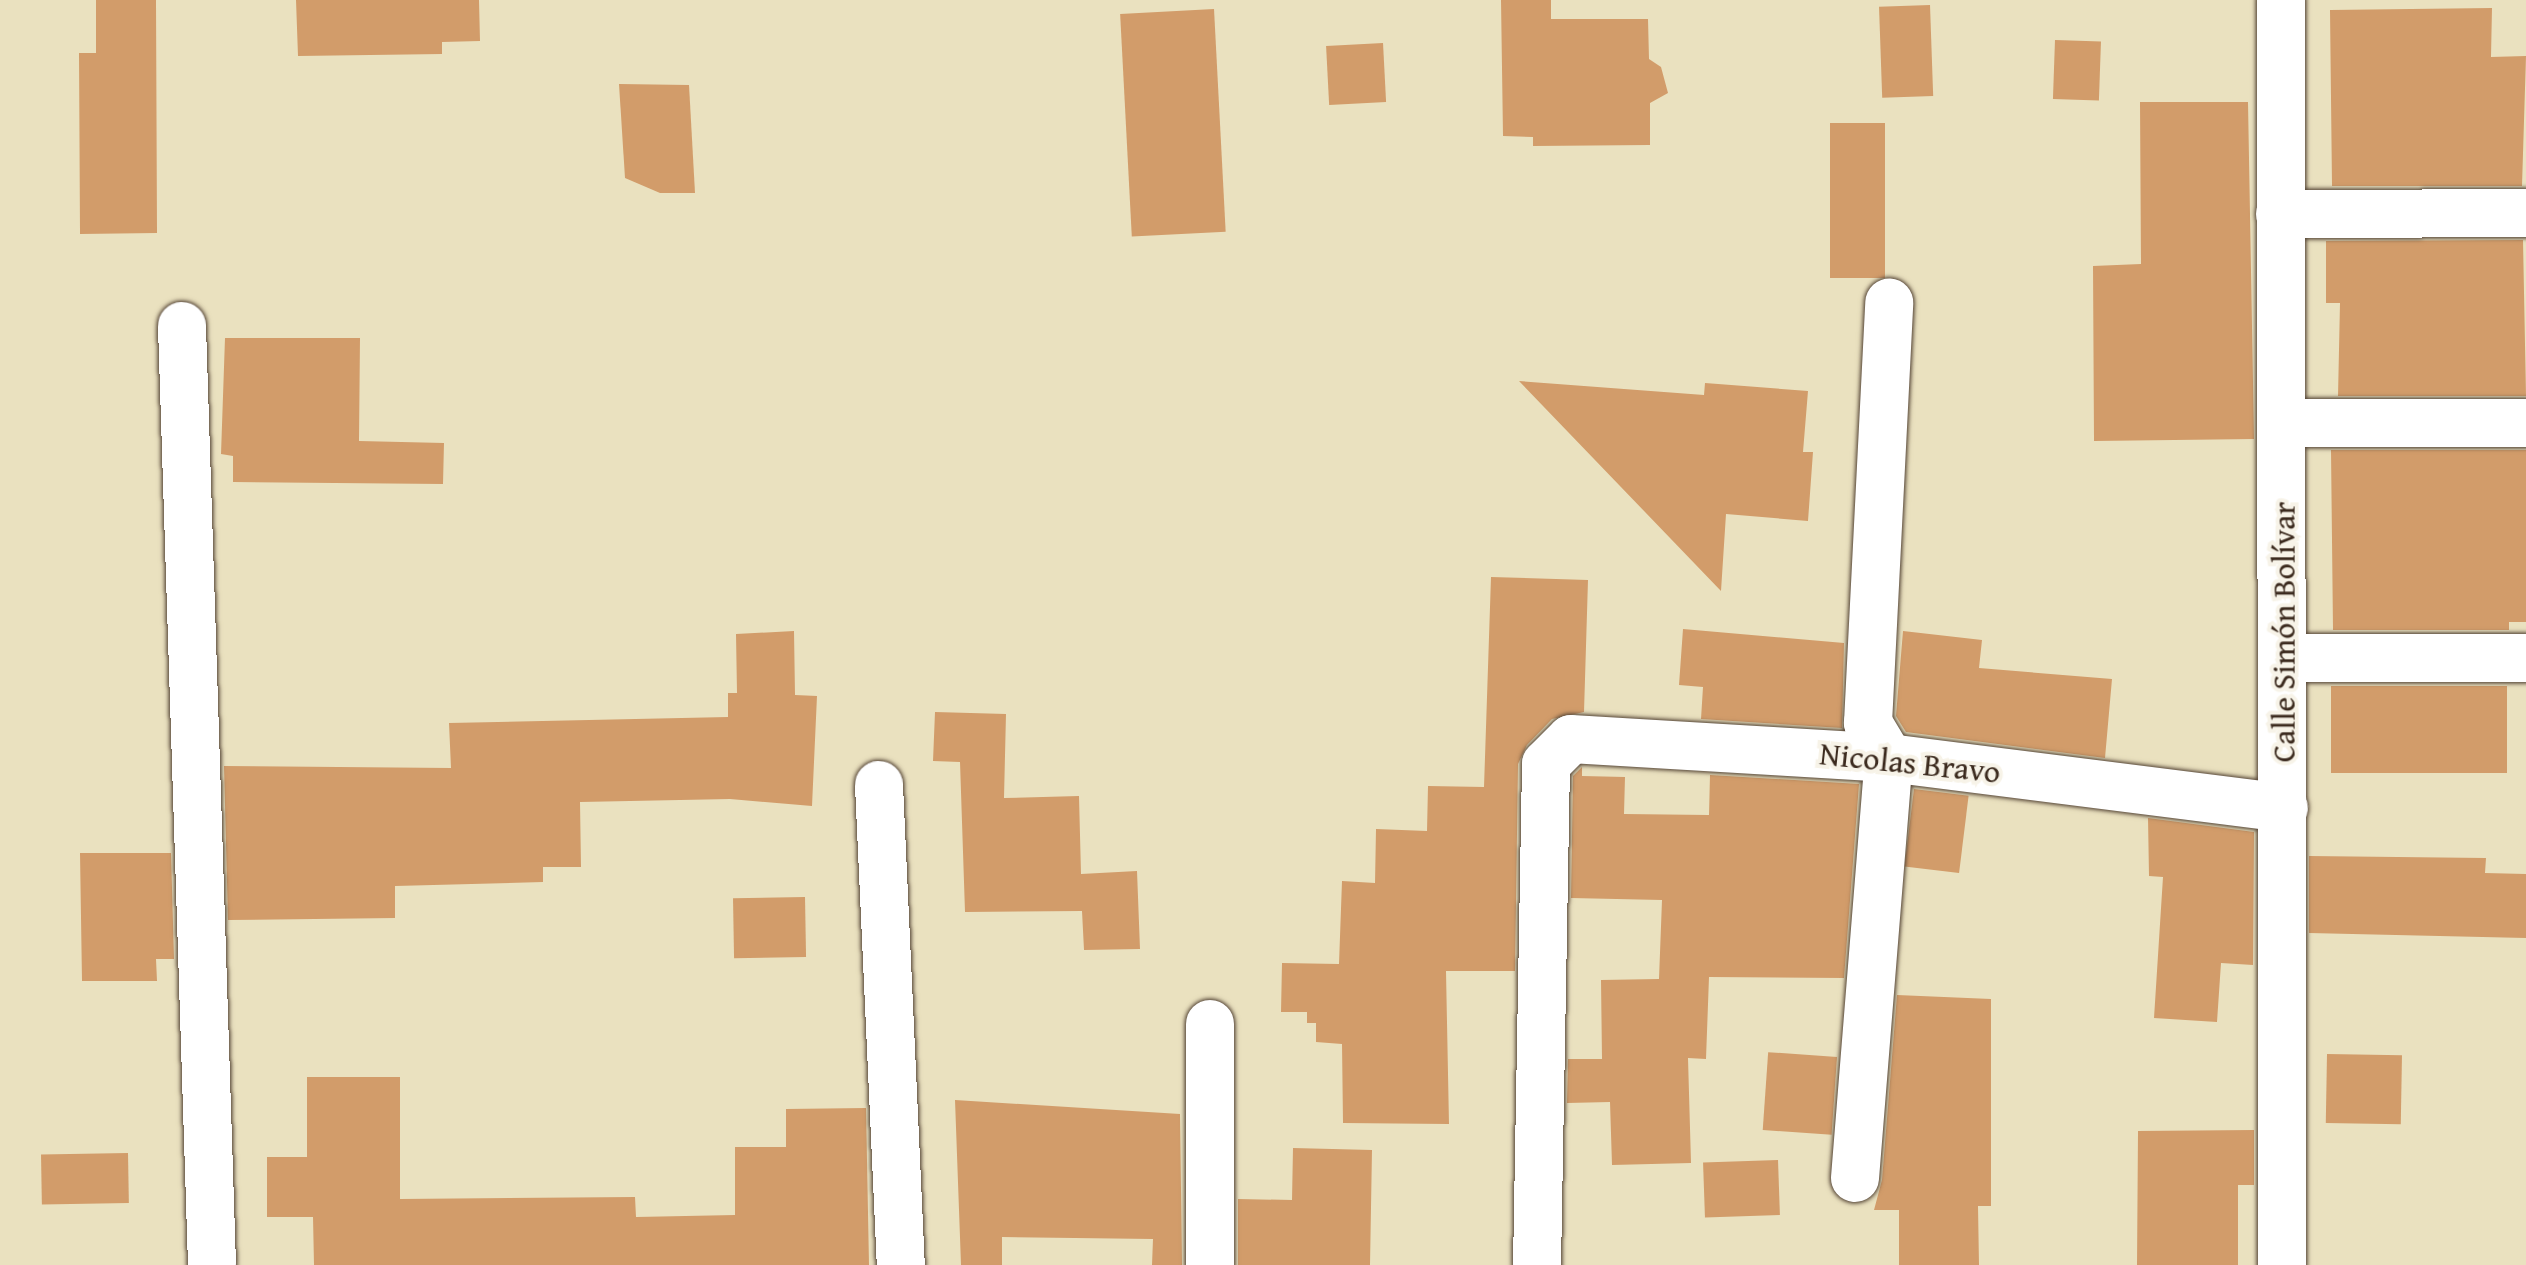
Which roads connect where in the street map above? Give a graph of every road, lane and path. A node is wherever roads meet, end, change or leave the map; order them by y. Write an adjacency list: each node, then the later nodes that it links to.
1 (2281, 0): 3 (street, Calle Simón Bolívar)
2 (2526, 213): 3 (street)
3 (2280, 214): 6 (street, Calle Simón Bolívar)
4 (1890, 303): 10 (street)
5 (182, 326): 15 (street)
6 (2285, 423): 7 (street); 8 (street, Calle Simón Bolívar)
7 (2526, 423)
8 (2284, 658): 9 (street); 12 (street, Calle Simón Bolívar)
9 (2526, 658)
10 (1889, 758): 12 (street, Nicolas Bravo); 14 (street); 18 (street, Nicolas Bravo)
11 (879, 785): 16 (street)
12 (2284, 808): 19 (street, Calle Simón Bolívar)
13 (1210, 1024): 17 (street)
14 (1856, 1178)
15 (212, 1265)
16 (902, 1265)
17 (1210, 1265)
18 (1537, 1265)
19 (2282, 1265)

